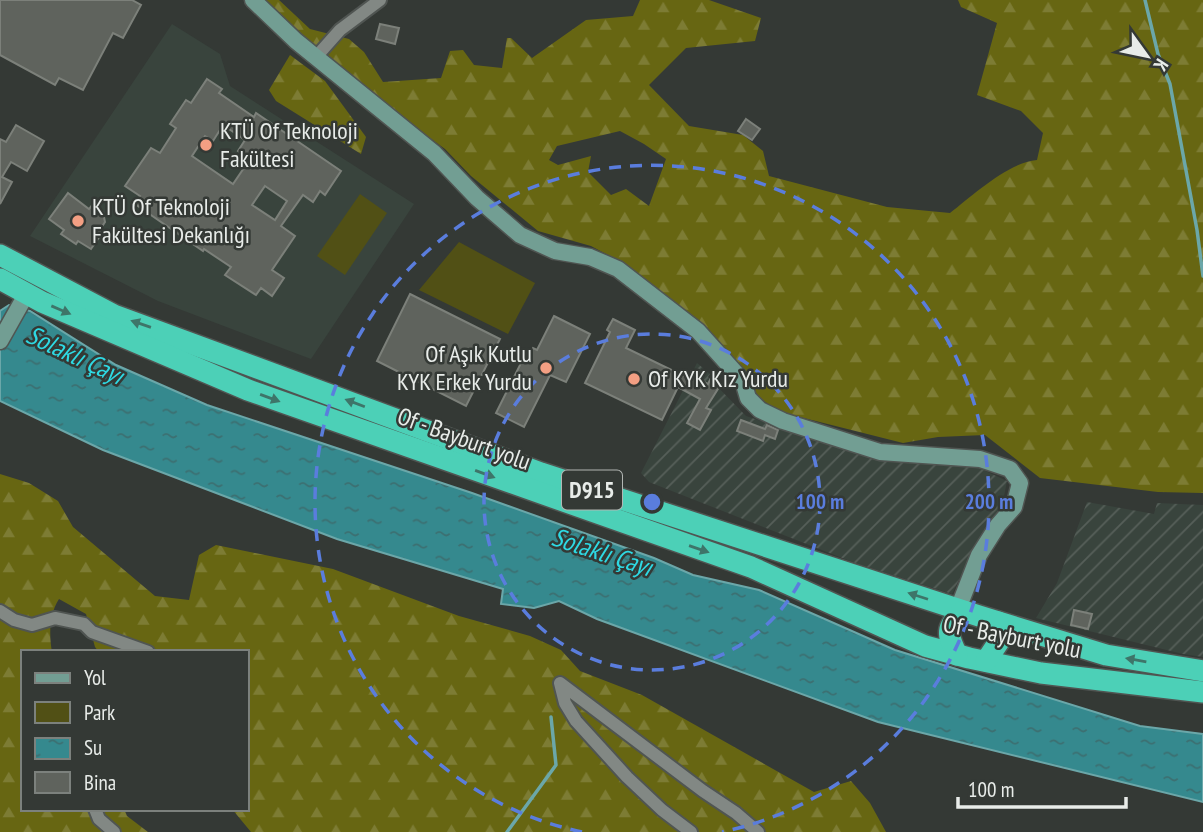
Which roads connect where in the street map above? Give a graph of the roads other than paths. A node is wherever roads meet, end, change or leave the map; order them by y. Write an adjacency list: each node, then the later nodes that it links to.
1 (253, 0): 3 (street)
2 (380, 0): 3 (street)
3 (316, 57): 8 (street)
4 (0, 255): 8 (highway, Of - Bayburt yolu / D915, one-way to 4)
5 (0, 279): 6 (highway, Of - Bayburt yolu / D915)
6 (24, 298): 7 (street); 12 (highway, Of - Bayburt yolu / D915, one-way to 12)
7 (0, 341)
8 (961, 610): 10 (highway, Of - Bayburt yolu / D915); 12 (highway)
9 (0, 611): 11 (street)
10 (998, 622): 13 (highway); 14 (highway, Of - Bayburt yolu / D915, one-way to 10)
11 (142, 650)
12 (957, 655): 13 (highway, Of - Bayburt yolu / D915)
13 (986, 662): 15 (highway, Of - Bayburt yolu / D915)
14 (1203, 671)
15 (1203, 692)
16 (95, 811): 17 (street)
17 (114, 832)
18 (691, 832): 19 (street)
19 (758, 832)

